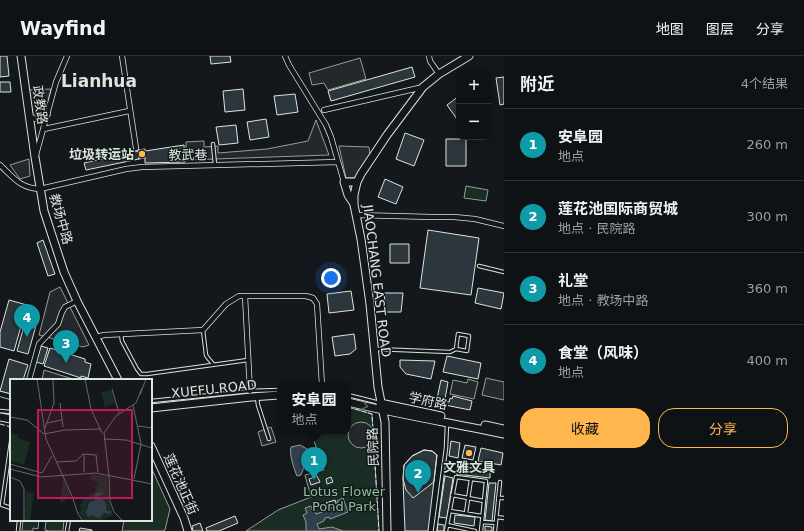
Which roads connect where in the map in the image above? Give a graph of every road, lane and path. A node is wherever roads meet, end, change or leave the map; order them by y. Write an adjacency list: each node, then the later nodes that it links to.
1 (21, 56): 12 (main road, 政教路)
2 (67, 56): 11 (street, 教场中路)
3 (122, 56): 10 (street)
4 (285, 56): 17 (street)
5 (429, 56): 7 (street)
6 (469, 56): 7 (main road, JIAOCHANG EAST ROAD)
7 (439, 74): 8 (main road, JIAOCHANG EAST ROAD)
8 (423, 87): 9 (street); 21 (main road, JIAOCHANG EAST ROAD)
9 (324, 110)
10 (129, 111): 13 (street); 15 (street)
11 (48, 114): 12 (street); 13 (street, 教场中路)
12 (30, 117): 16 (main road, 政教路)
13 (44, 129): 16 (street, 教场中路)
14 (213, 144): 19 (lane)
15 (136, 148)
16 (35, 157): 22 (main road, 教场中路)
17 (338, 162): 19 (street, 教武巷); 20 (street)
18 (0, 165): 22 (street)
19 (215, 165): 22 (street, 教武巷)
20 (344, 182): 21 (main road); 23 (main road)
21 (357, 182): 23 (main road, JIAOCHANG EAST ROAD)
22 (40, 189): 29 (main road, 教场中路)
23 (354, 205): 24 (main road, JIAOCHANG EAST ROAD)
24 (356, 215): 25 (street); 33 (main road, JIAOCHANG EAST ROAD)
25 (504, 226)
26 (479, 266): 27 (lane)
27 (504, 272)
28 (245, 296): 30 (street); 35 (street); 39 (street)
29 (75, 302): 32 (main road, 教场中路); 37 (street)
30 (203, 330): 31 (street); 36 (lane)
31 (121, 334): 32 (street); 36 (lane)
32 (96, 337): 38 (main road, 教场中路)
33 (374, 349): 34 (lane); 49 (main road, JIAOCHANG EAST ROAD)
34 (456, 349): 34 (lane)
35 (248, 360): 36 (lane); 41 (street)
36 (214, 364)
37 (29, 379)
38 (117, 379)
39 (322, 382)
40 (277, 390): 41 (lane)
41 (250, 391): 47 (lane)
42 (0, 394): 46 (street)
43 (277, 395): 44 (main road, XUEFU ROAD)
44 (257, 396): 50 (main road, XUEFU ROAD); 59 (lane)
45 (351, 396): 49 (lane, 学府路)
46 (10, 397)
47 (152, 402)
48 (351, 403): 52 (main road, one-way to 52)
49 (380, 403): 52 (main road, JIAOCHANG EAST ROAD); 57 (main road, 学府路)
50 (152, 408)
51 (0, 411): 53 (lane)
52 (382, 411): 56 (main road); 84 (main road, 民院路)
53 (10, 412)
54 (0, 418): 55 (main road)
55 (10, 419)
56 (447, 422): 58 (main road); 85 (lane)
57 (504, 429)
58 (504, 434)
59 (269, 439)
60 (152, 448): 83 (main road, 莲花池正街)
61 (10, 449): 69 (lane)
62 (471, 479): 64 (lane); 65 (lane); 68 (lane)
63 (500, 482): 66 (lane)
64 (452, 495): 65 (lane); 70 (lane)
65 (468, 498): 68 (lane); 71 (lane)
66 (498, 498): 67 (lane); 73 (lane)
67 (504, 498)
68 (484, 501): 72 (lane)
69 (10, 508)
70 (450, 511): 71 (lane); 79 (lane)
71 (466, 513): 72 (lane)
72 (482, 516): 77 (lane)
73 (496, 517): 74 (lane); 78 (lane)
74 (504, 518)
75 (19, 521): 81 (lane)
76 (69, 521): 82 (lane)
77 (482, 522): 78 (lane); 88 (lane)
78 (496, 523): 89 (lane)
79 (447, 525): 80 (lane); 86 (lane)
80 (462, 530): 87 (lane)
81 (18, 531)
82 (67, 531)
83 (188, 531)
84 (387, 531)
85 (434, 531)
86 (446, 531)
87 (475, 531)
88 (481, 531)
89 (495, 531)

